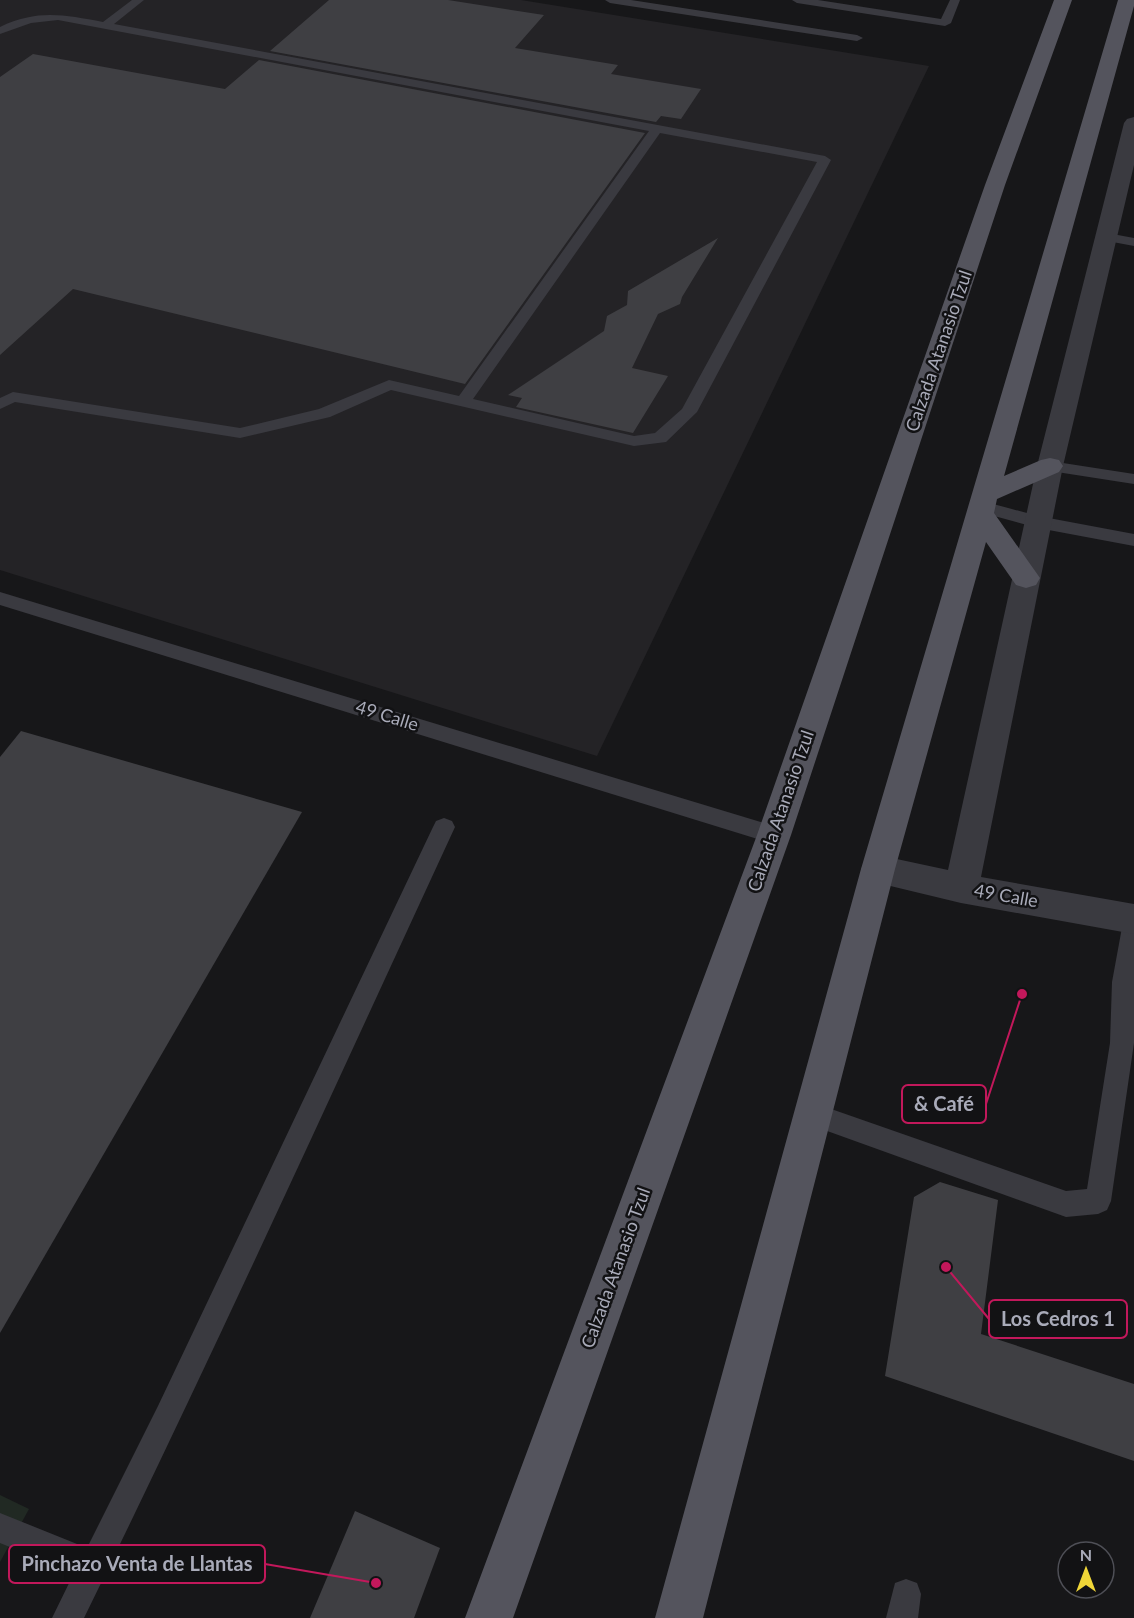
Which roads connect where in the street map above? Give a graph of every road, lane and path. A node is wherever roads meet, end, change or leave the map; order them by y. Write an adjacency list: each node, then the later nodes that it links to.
1 (139, 0): 7 (lane)
2 (610, 0): 9 (lane)
3 (797, 0): 4 (lane)
4 (955, 0)
5 (1064, 0): 24 (main road, Calzada Atanasio Tzul)
6 (1127, 0): 18 (main road)
7 (105, 26): 8 (lane); 11 (lane)
8 (0, 31)
9 (857, 38)
10 (1134, 123): 12 (street)
11 (657, 129): 14 (lane); 14 (lane)
12 (1107, 237): 13 (lane); 16 (street)
13 (1134, 242)
14 (463, 402): 15 (lane)
15 (0, 404)
16 (1050, 466): 17 (lane); 18 (main road); 19 (street)
17 (1134, 479)
18 (983, 505): 19 (lane); 21 (main road); 25 (main road)
19 (1038, 522): 20 (lane); 21 (street)
20 (1134, 540)
21 (1026, 578): 26 (street)
22 (0, 598): 24 (lane, 49 Calle)
23 (444, 827): 30 (lane)
24 (774, 834): 32 (main road, Calzada Atanasio Tzul)
25 (878, 869): 26 (street, 49 Calle); 28 (main road)
26 (961, 888): 27 (street, 49 Calle)
27 (1134, 920): 28 (lane)
28 (814, 1115): 33 (main road)
29 (0, 1528): 30 (lane)
30 (94, 1566): 31 (lane)
31 (68, 1618)
32 (489, 1618)
33 (679, 1618)

